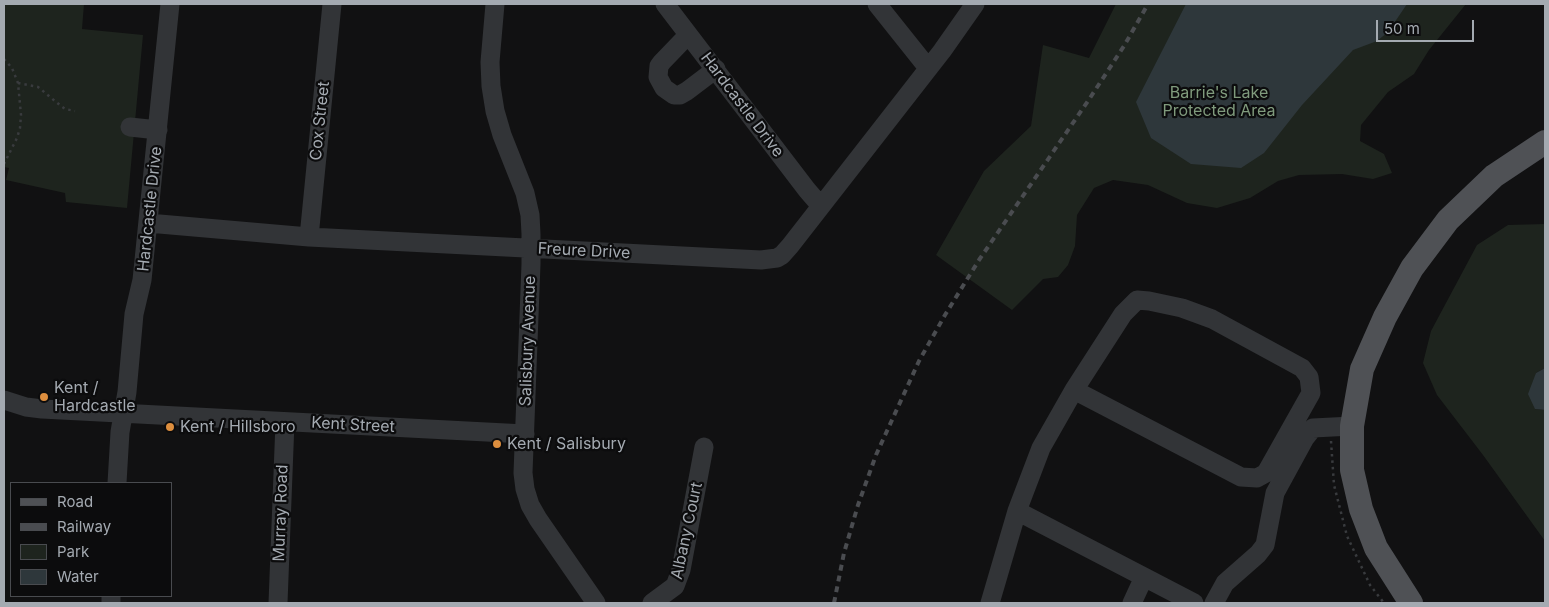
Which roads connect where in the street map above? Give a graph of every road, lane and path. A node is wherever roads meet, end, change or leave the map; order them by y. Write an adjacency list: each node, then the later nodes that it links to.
1 (170, 4): 14 (street, Hardcastle Drive)
2 (332, 4): 19 (street, Cox Street)
3 (495, 4): 20 (street, Salisbury Avenue)
4 (665, 4): 7 (street, Hardcastle Drive)
5 (877, 4): 9 (street)
6 (975, 4): 9 (street, Freure Drive)
7 (688, 35): 10 (street, Hardcastle Drive); 10 (street)
8 (4, 59): 11 (path)
9 (928, 68): 17 (street, Freure Drive)
10 (716, 69): 17 (street, Hardcastle Drive)
11 (18, 84): 12 (path); 16 (path)
12 (75, 111)
13 (130, 127): 14 (street)
14 (158, 130): 18 (street, Hardcastle Drive)
15 (1545, 142): 25 (main road)
16 (4, 164)
17 (820, 205): 20 (street, Freure Drive)
18 (148, 223): 19 (street, Freure Drive); 23 (street, Hardcastle Drive)
19 (309, 238): 20 (street, Freure Drive)
20 (531, 248): 26 (street, Salisbury Avenue)
21 (1074, 390): 21 (street); 29 (street)
22 (4, 400): 23 (street, Kent Street)
23 (124, 413): 24 (street, Kent Street); 28 (street, Hardcastle Drive)
24 (285, 422): 26 (street, Kent Street); 31 (street, Murray Road)
25 (1352, 426): 37 (street); 38 (main road)
26 (525, 434): 32 (street, Salisbury Avenue)
27 (704, 447): 33 (street, Albany Court)
28 (117, 482)
29 (1017, 511): 30 (street); 34 (street)
30 (1144, 577): 35 (street); 36 (street)
31 (278, 603)
32 (596, 603)
33 (652, 603)
34 (990, 603)
35 (1132, 603)
36 (1194, 603)
37 (1214, 603)
38 (1411, 603)

